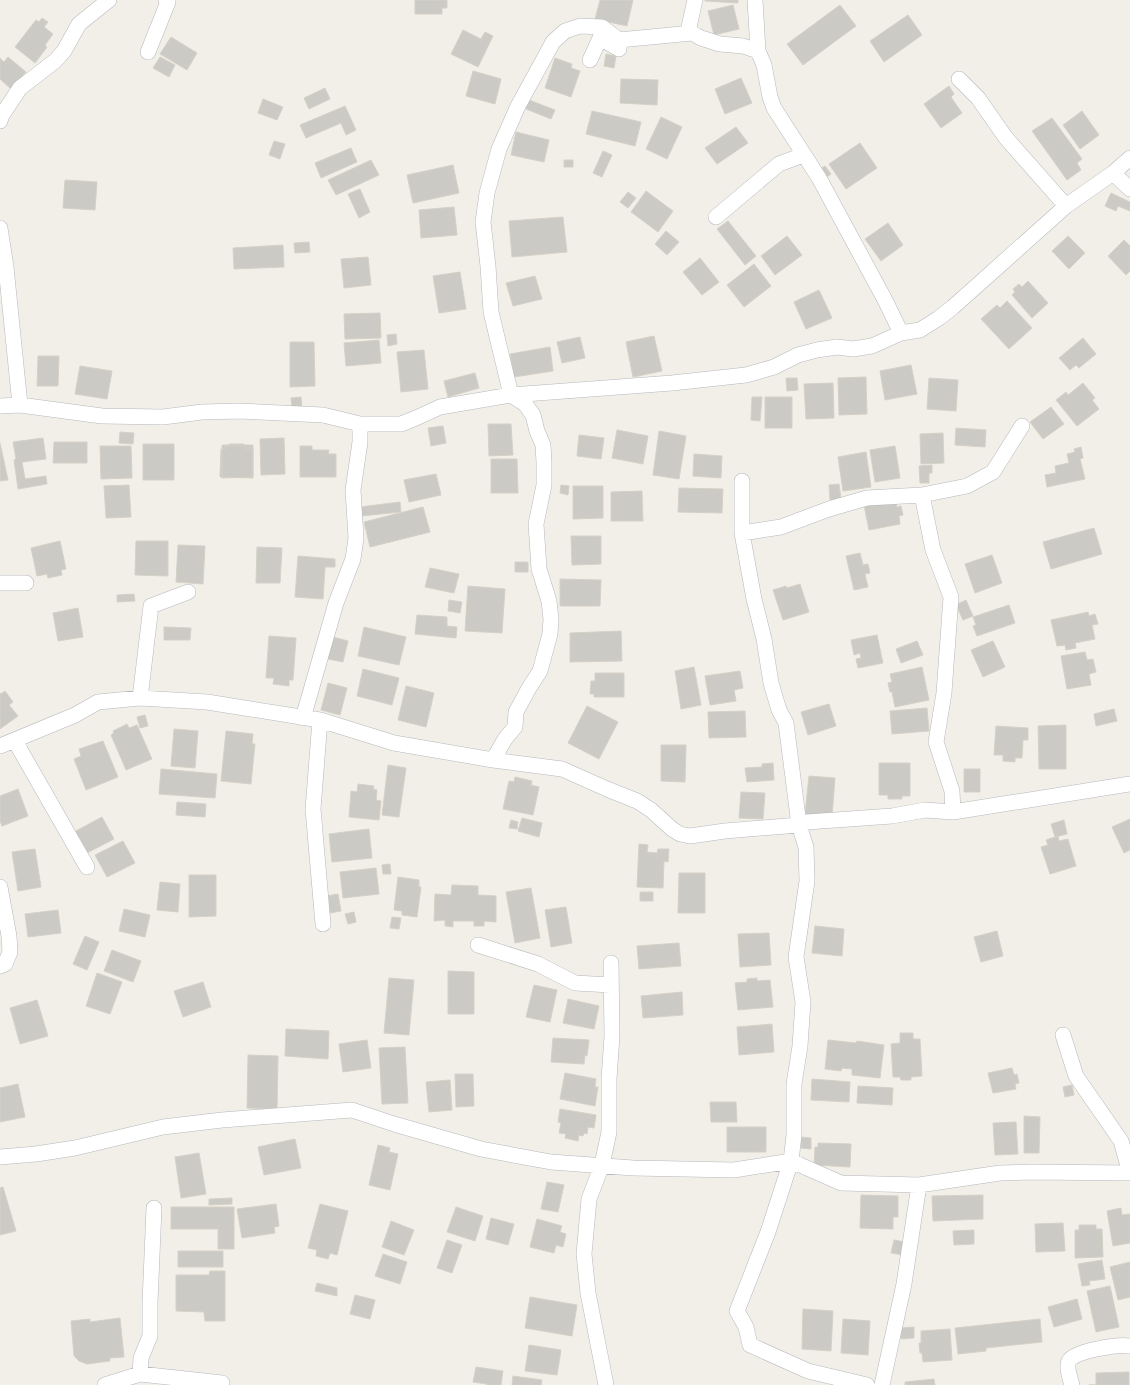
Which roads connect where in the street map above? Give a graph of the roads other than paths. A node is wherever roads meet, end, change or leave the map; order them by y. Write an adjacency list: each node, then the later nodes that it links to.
1 (109, 0): 11 (street)
2 (166, 0): 8 (street)
3 (695, 0): 5 (street)
4 (754, 0): 7 (street)
5 (692, 33): 6 (street); 7 (street)
6 (619, 40): 9 (street); 21 (street)
7 (758, 51): 12 (street)
8 (148, 52)
9 (590, 60)
10 (959, 80): 16 (street)
11 (0, 121)
12 (804, 155): 17 (street); 20 (street)
13 (1130, 158): 14 (street)
14 (1113, 173): 15 (street); 16 (street)
15 (1130, 189)
16 (1066, 206): 20 (street)
17 (716, 217)
18 (0, 228): 19 (street)
19 (3, 267): 23 (street)
20 (901, 334): 21 (street)
21 (511, 395): 25 (street); 37 (street)
22 (0, 406): 23 (street)
23 (20, 408): 24 (street); 25 (street)
24 (227, 420)
25 (360, 424): 34 (street)
26 (1022, 426): 28 (street)
27 (742, 481): 29 (street)
28 (922, 495): 29 (street); 39 (street)
29 (742, 533): 40 (street)
30 (0, 583): 31 (street)
31 (26, 583)
32 (188, 592): 33 (street)
33 (140, 698): 34 (street); 36 (street)
34 (303, 718): 35 (street)
35 (320, 720): 37 (street); 43 (street)
36 (7, 744): 41 (street)
37 (493, 760): 40 (street)
38 (1130, 784): 39 (street)
39 (953, 812): 40 (street)
40 (799, 825): 50 (street)
41 (87, 867)
42 (0, 887): 46 (street)
43 (323, 924)
44 (478, 945): 47 (street)
45 (611, 963): 47 (street)
46 (0, 966)
47 (610, 985): 51 (street)
48 (1063, 1034): 52 (street)
49 (0, 1157): 51 (street)
50 (791, 1161): 51 (street); 52 (street); 59 (street)
51 (602, 1165): 58 (street)
52 (919, 1185): 60 (street)
53 (154, 1208): 55 (street)
54 (1130, 1346): 61 (street)
55 (140, 1374): 56 (street); 57 (street)
56 (222, 1382)
57 (105, 1385)
58 (606, 1385)
59 (867, 1385)
60 (882, 1385)
61 (1072, 1385)

